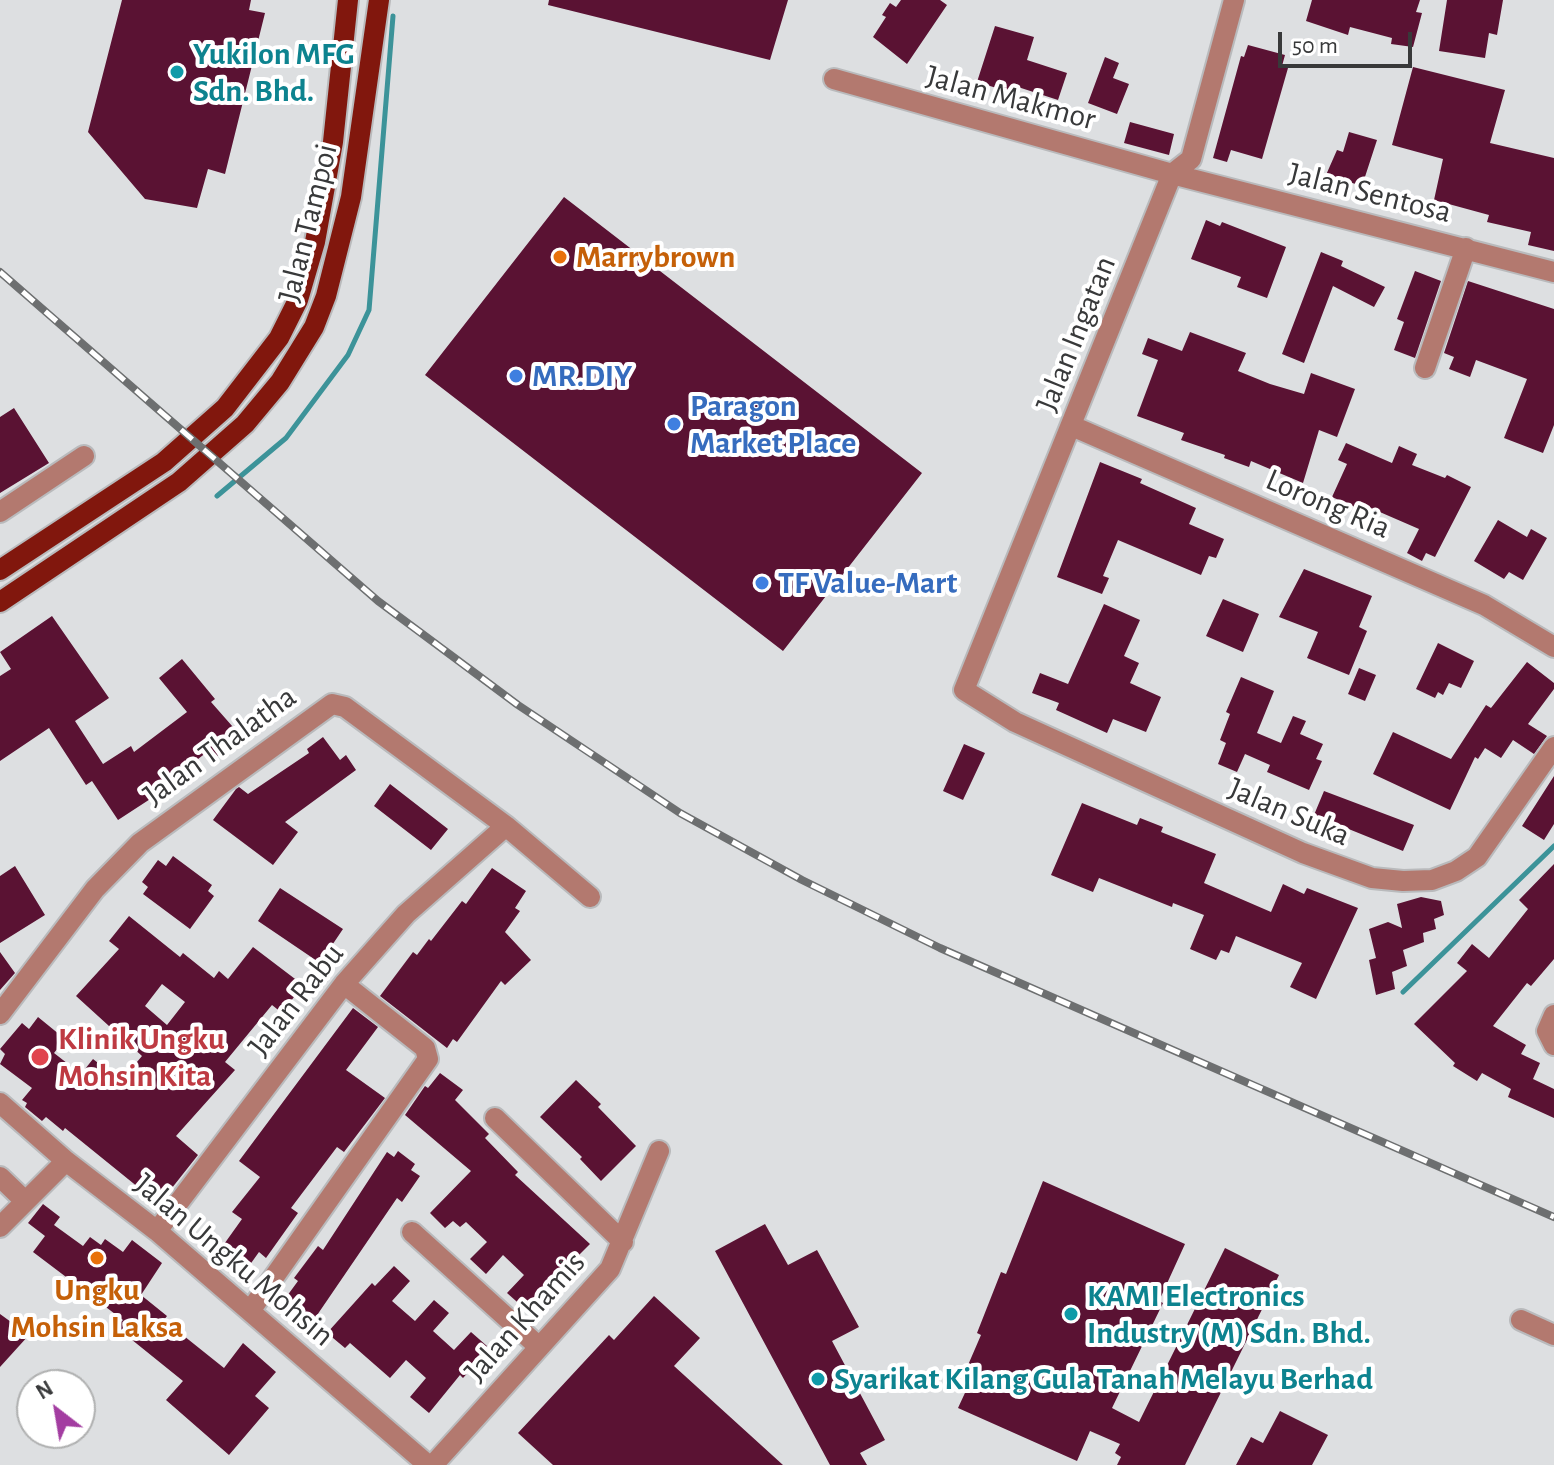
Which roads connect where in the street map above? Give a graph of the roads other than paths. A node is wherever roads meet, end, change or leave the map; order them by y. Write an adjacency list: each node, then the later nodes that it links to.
1 (348, 0): 12 (main road, Jalan Tampoi)
2 (379, 0): 13 (main road, Jalan Tampoi)
3 (1234, 0): 5 (street, Jalan Ingatan)
4 (834, 79): 5 (street, Jalan Makmor)
5 (1172, 174): 6 (street, Jalan Sentosa); 9 (street, Jalan Ingatan)
6 (1466, 248): 7 (street, Jalan Sentosa); 8 (street)
7 (1554, 272)
8 (1425, 368)
9 (1072, 426): 14 (street, Lorong Ria); 15 (street, Jalan Ingatan)
10 (84, 456): 11 (street)
11 (0, 512)
12 (0, 570)
13 (0, 602)
14 (1554, 647)
15 (964, 690): 16 (street, Jalan Suka)
16 (1554, 747)
17 (506, 826): 18 (street, Jalan Thalatha); 19 (street, Jalan Rabu); 20 (street, Jalan Thalatha)
18 (590, 897)
19 (344, 984): 30 (street, Jalan Rabu); 33 (street)
20 (0, 1014)
21 (1554, 1015): 22 (street)
22 (1554, 1045)
23 (0, 1103): 26 (street, Jalan Ungku Mohsin)
24 (495, 1118): 32 (street)
25 (659, 1151): 32 (street, Jalan Khamis)
26 (66, 1161): 28 (street); 30 (street, Jalan Ungku Mohsin)
27 (0, 1177): 28 (street)
28 (25, 1201): 29 (street)
29 (0, 1227)
30 (157, 1231): 33 (street, Jalan Ungku Mohsin)
31 (412, 1232): 36 (street)
32 (623, 1242): 36 (street, Jalan Khamis)
33 (250, 1311): 37 (street, Jalan Ungku Mohsin)
34 (1521, 1320): 35 (street)
35 (1554, 1335)
36 (538, 1346): 37 (street, Jalan Khamis)
37 (431, 1465)

